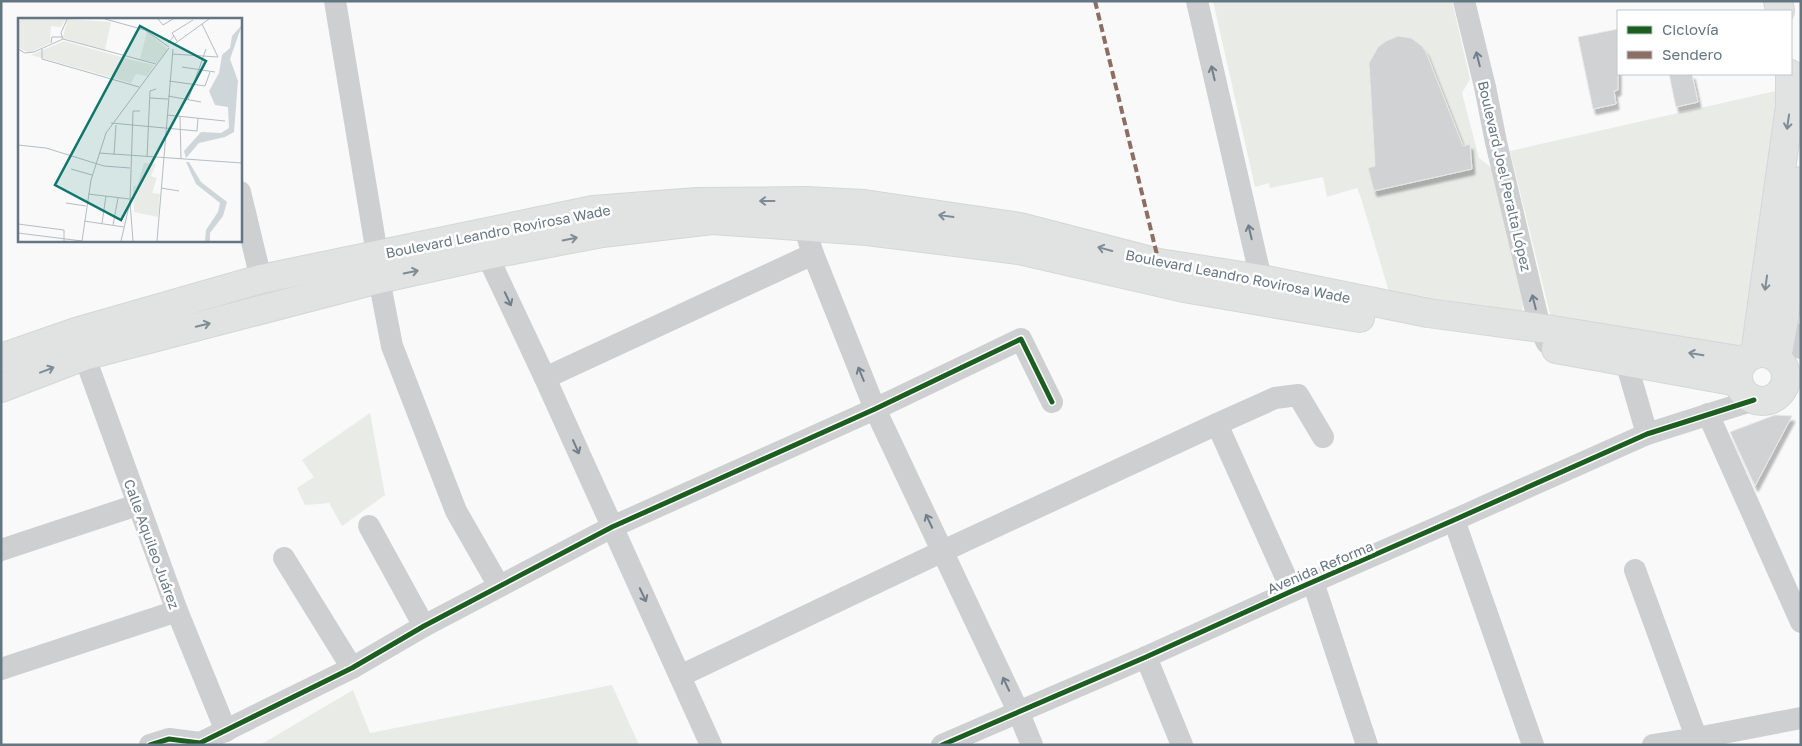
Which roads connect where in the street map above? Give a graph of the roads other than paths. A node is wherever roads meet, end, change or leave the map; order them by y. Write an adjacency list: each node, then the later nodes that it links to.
1 (335, 1): 11 (street)
2 (1197, 1): 13 (street, one-way to 2)
3 (1464, 1): 15 (street, Boulevard Joel Peralta López, one-way to 3)
4 (1790, 75): 19 (main road, one-way to 19)
5 (1801, 181): 14 (main road)
6 (241, 196): 12 (street)
7 (804, 213): 8 (main road, Boulevard Leandro Rovirosa Wade); 9 (main road, Boulevard Leandro Rovirosa Wade); 10 (street)
8 (1019, 238): 13 (main road, Boulevard Leandro Rovirosa Wade, one-way to 8); 15 (main road, Boulevard Leandro Rovirosa Wade)
9 (485, 244): 11 (main road, Boulevard Leandro Rovirosa Wade); 20 (street, one-way to 20)
10 (813, 254): 20 (street); 23 (street, one-way to 10)
11 (378, 267): 12 (main road, Boulevard Leandro Rovirosa Wade); 16 (main road, Boulevard Leandro Rovirosa Wade, one-way to 11); 37 (street)
12 (261, 279): 16 (main road, Boulevard Leandro Rovirosa Wade)
13 (1261, 279): 15 (main road, Boulevard Leandro Rovirosa Wade)
14 (1791, 326): 19 (main road)
15 (1545, 338): 18 (main road, Boulevard Leandro Rovirosa Wade); 19 (main road, Boulevard Leandro Rovirosa Wade, one-way to 15)
16 (80, 344): 17 (main road, Boulevard Leandro Rovirosa Wade); 21 (main road, Boulevard Leandro Rovirosa Wade, one-way to 16); 28 (street, Calle Aquileo Juárez)
17 (1, 358)
18 (1626, 362): 19 (main road, Boulevard Leandro Rovirosa Wade); 26 (street)
19 (1770, 371): 24 (street, Avenida Reforma)
20 (545, 378): 31 (street, one-way to 31)
21 (1, 388)
22 (1052, 402): 23 (street)
23 (875, 409): 31 (street); 33 (street, one-way to 23)
24 (1708, 414): 26 (street, Avenida Reforma); 40 (street)
25 (1216, 424): 27 (street); 33 (street); 38 (street)
26 (1647, 434): 29 (street, Avenida Reforma)
27 (1323, 437)
28 (137, 505): 32 (street); 39 (street, Calle Aquileo Juárez)
29 (1454, 520): 36 (street, Avenida Reforma); 57 (street)
30 (369, 526): 41 (street)
31 (612, 527): 37 (street); 45 (street, one-way to 45)
32 (1, 550)
33 (943, 551): 45 (street); 46 (street, one-way to 33)
34 (284, 558): 43 (street)
35 (1635, 570): 49 (street)
36 (1313, 582): 38 (street, Avenida Reforma); 56 (street)
37 (499, 586): 41 (street)
38 (1292, 591): 42 (street, Avenida Reforma)
39 (177, 611): 44 (street); 48 (street, Calle Aquileo Juárez)
40 (1801, 622)
41 (424, 626): 43 (street)
42 (1146, 657): 46 (street, Avenida Reforma); 55 (street)
43 (352, 668): 48 (street)
44 (1, 669)
45 (680, 676): 52 (street)
46 (1018, 711): 53 (street, Avenida Reforma); 54 (street)
47 (1801, 718): 49 (street)
48 (226, 731): 50 (street)
49 (1698, 742): 58 (street)
50 (199, 744): 51 (street)
51 (150, 745)
52 (710, 745)
53 (942, 745)
54 (1032, 745)
55 (1182, 745)
56 (1367, 745)
57 (1533, 745)
58 (1653, 745)

